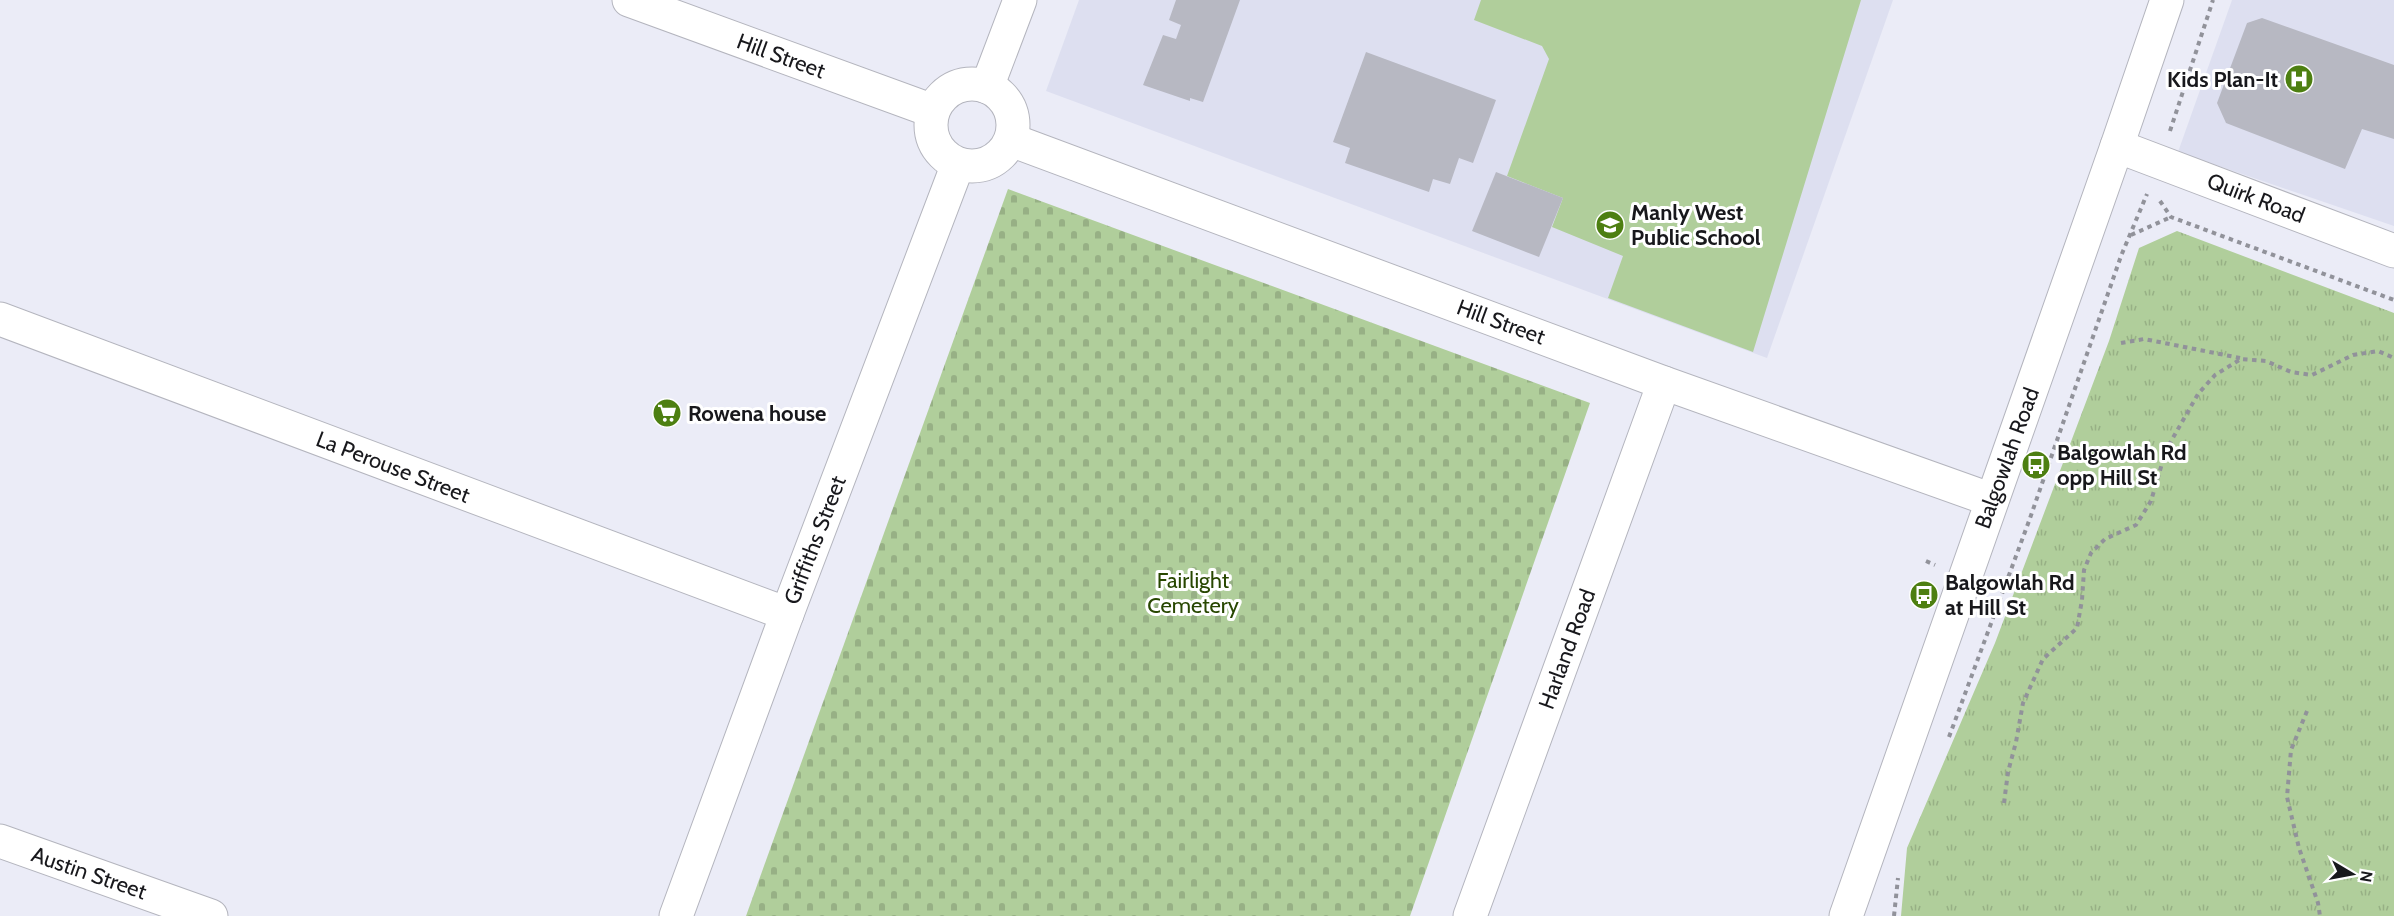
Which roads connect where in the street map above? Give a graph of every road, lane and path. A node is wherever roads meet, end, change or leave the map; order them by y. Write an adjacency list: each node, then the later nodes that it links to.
1 (629, 0): 6 (street, Hill Street)
2 (1020, 0): 5 (street)
3 (2167, 0): 8 (street, Balgowlah Road)
4 (2213, 0): 9 (path)
5 (987, 87): 6 (street); 7 (street)
6 (933, 111): 10 (street)
7 (1011, 140): 10 (street); 18 (street, Hill Street)
8 (2117, 146): 9 (street, Quirk Road); 19 (street, Balgowlah Road)
9 (2159, 162): 11 (path); 12 (street, Quirk Road)
10 (957, 164): 20 (street, Griffiths Street)
11 (2130, 236): 13 (path); 22 (path)
12 (2394, 251)
13 (2394, 300)
14 (0, 319): 20 (street, La Perouse Street)
15 (2121, 343): 17 (path)
16 (2394, 358): 17 (path)
17 (2241, 359): 23 (path)
18 (1664, 383): 19 (street, Hill Street); 28 (street, Harland Road)
19 (1992, 500): 29 (street, Balgowlah Road)
20 (787, 614): 27 (street, Griffiths Street)
21 (2307, 711): 31 (path)
22 (1944, 747)
23 (2004, 802)
24 (0, 841): 26 (street, Austin Street)
25 (1899, 869): 30 (path)
26 (211, 916)
27 (676, 916)
28 (1470, 916)
29 (1846, 916)
30 (1894, 916)
31 (2320, 916)

